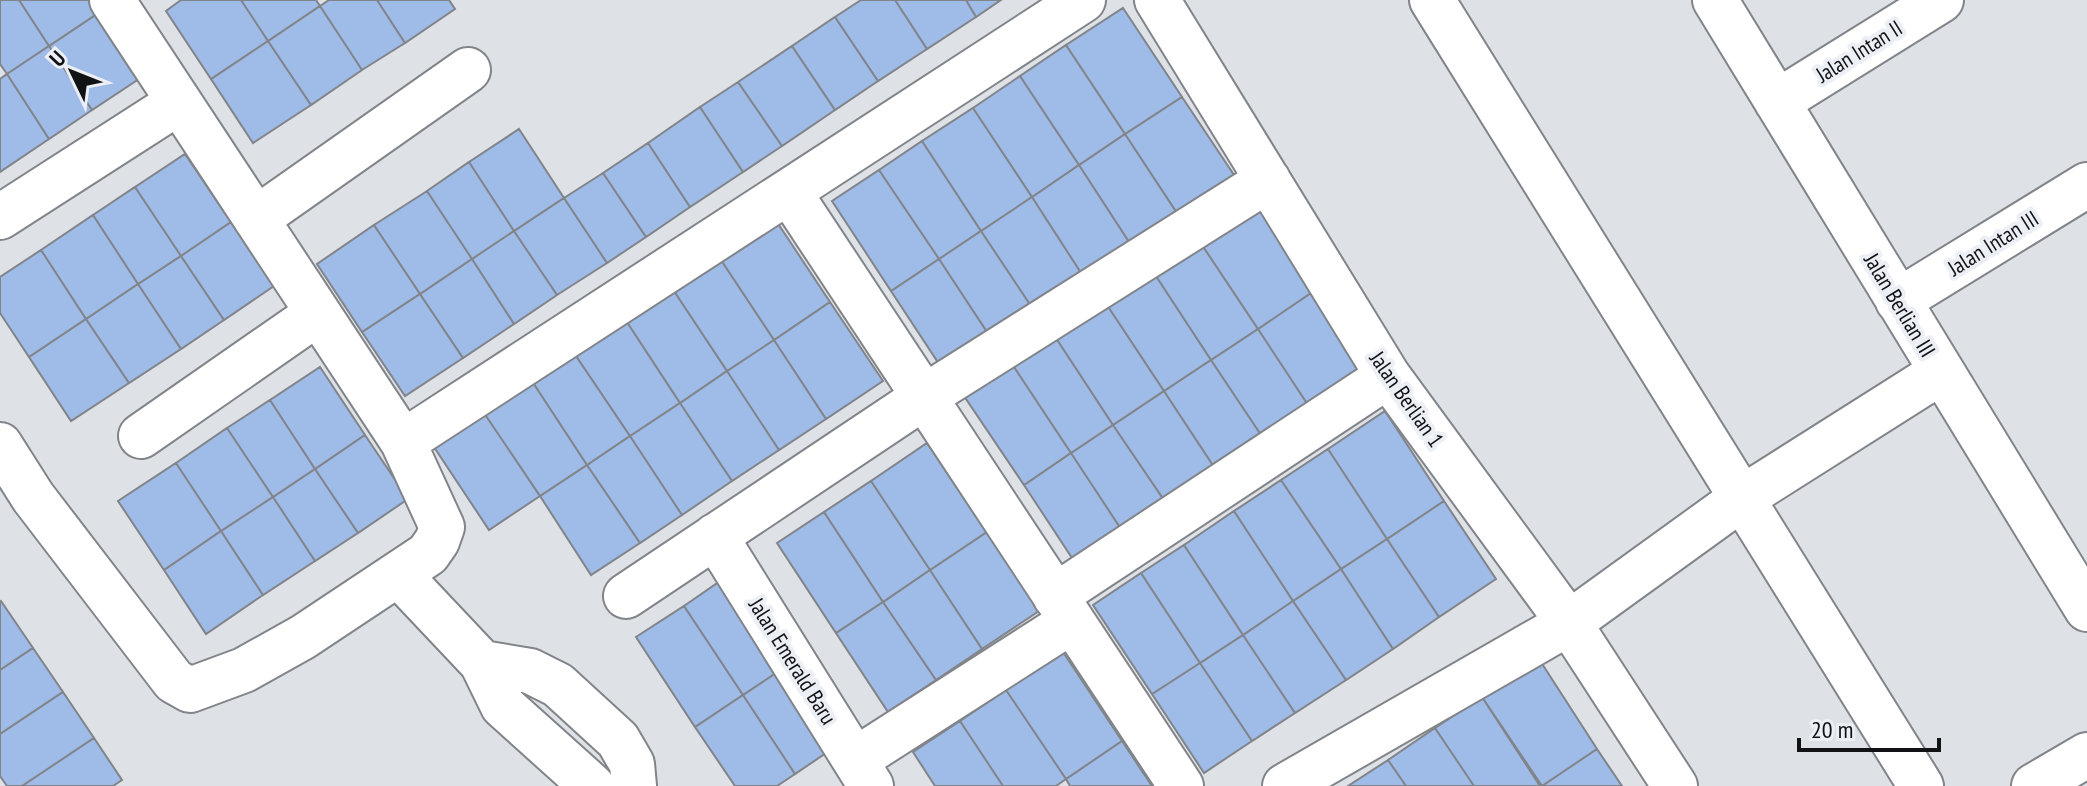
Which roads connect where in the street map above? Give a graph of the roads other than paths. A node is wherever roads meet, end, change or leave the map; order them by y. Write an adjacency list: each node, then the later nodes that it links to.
1 (1083, 0): 12 (street)
2 (1157, 0): 10 (street, Jalan Berlian 1)
3 (1432, 0): 23 (street)
4 (1715, 0): 9 (street, Jalan Berlian III)
5 (1941, 0): 9 (street, Jalan Intan II)
6 (116, 1): 8 (street)
7 (468, 70): 14 (street)
8 (179, 102): 13 (street); 14 (street)
9 (1777, 102): 15 (street, Jalan Berlian III)
10 (1268, 180): 18 (street, Jalan Berlian 1); 19 (street)
11 (2087, 185): 15 (street, Jalan Intan III)
12 (789, 192): 19 (street); 21 (street)
13 (0, 217)
14 (256, 219): 16 (street)
15 (1898, 301): 17 (street, Jalan Berlian III)
16 (318, 313): 20 (street); 21 (street)
17 (1941, 372): 23 (street); 28 (street, Jalan Berlian III)
18 (1388, 376): 27 (street); 29 (street, Jalan Berlian 1)
19 (924, 397): 24 (street); 27 (street)
20 (141, 436)
21 (403, 442): 25 (street)
22 (0, 445): 25 (street)
23 (1742, 498): 29 (street); 38 (street)
24 (715, 536): 26 (street); 32 (street, Jalan Emerald Baru)
25 (398, 574): 30 (street)
26 (626, 596)
27 (1064, 608): 32 (street); 35 (street)
28 (2087, 609)
29 (1569, 623): 36 (street); 37 (street, Jalan Berlian 1)
30 (482, 663): 33 (street); 34 (street)
31 (2087, 755): 39 (street)
32 (863, 773)
33 (592, 786)
34 (634, 786)
35 (1181, 786)
36 (1285, 786)
37 (1675, 786)
38 (1921, 786)
39 (2034, 786)

